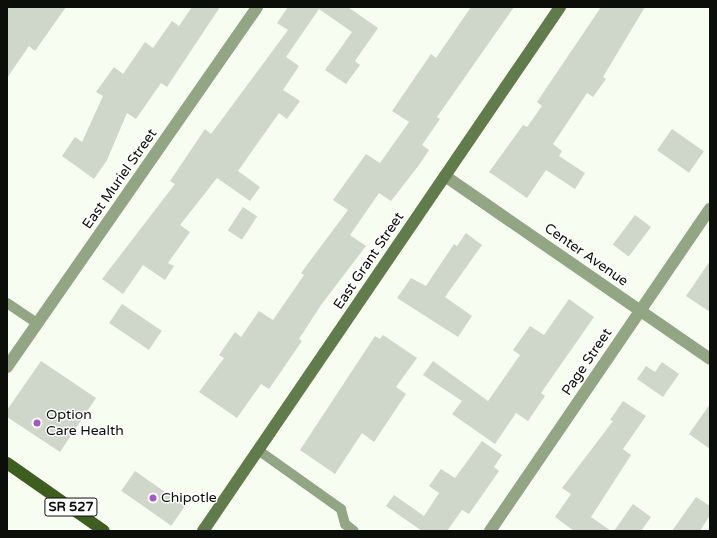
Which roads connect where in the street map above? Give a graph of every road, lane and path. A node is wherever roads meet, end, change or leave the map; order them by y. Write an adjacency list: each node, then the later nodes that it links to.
1 (257, 7): 7 (street, East Muriel Street)
2 (560, 7): 3 (street, East Grant Street)
3 (445, 176): 6 (street, Center Avenue); 10 (street, East Grant Street)
4 (710, 209): 6 (street, Page Street)
5 (7, 303): 7 (lane)
6 (640, 311): 8 (street, Center Avenue); 15 (street, Page Street)
7 (38, 324): 9 (street, East Muriel Street)
8 (710, 359)
9 (7, 367)
10 (258, 450): 13 (street, East Grant Street); 14 (lane)
11 (7, 463): 12 (main road, SR 527)
12 (104, 531)
13 (203, 531)
14 (353, 531)
15 (490, 531)

